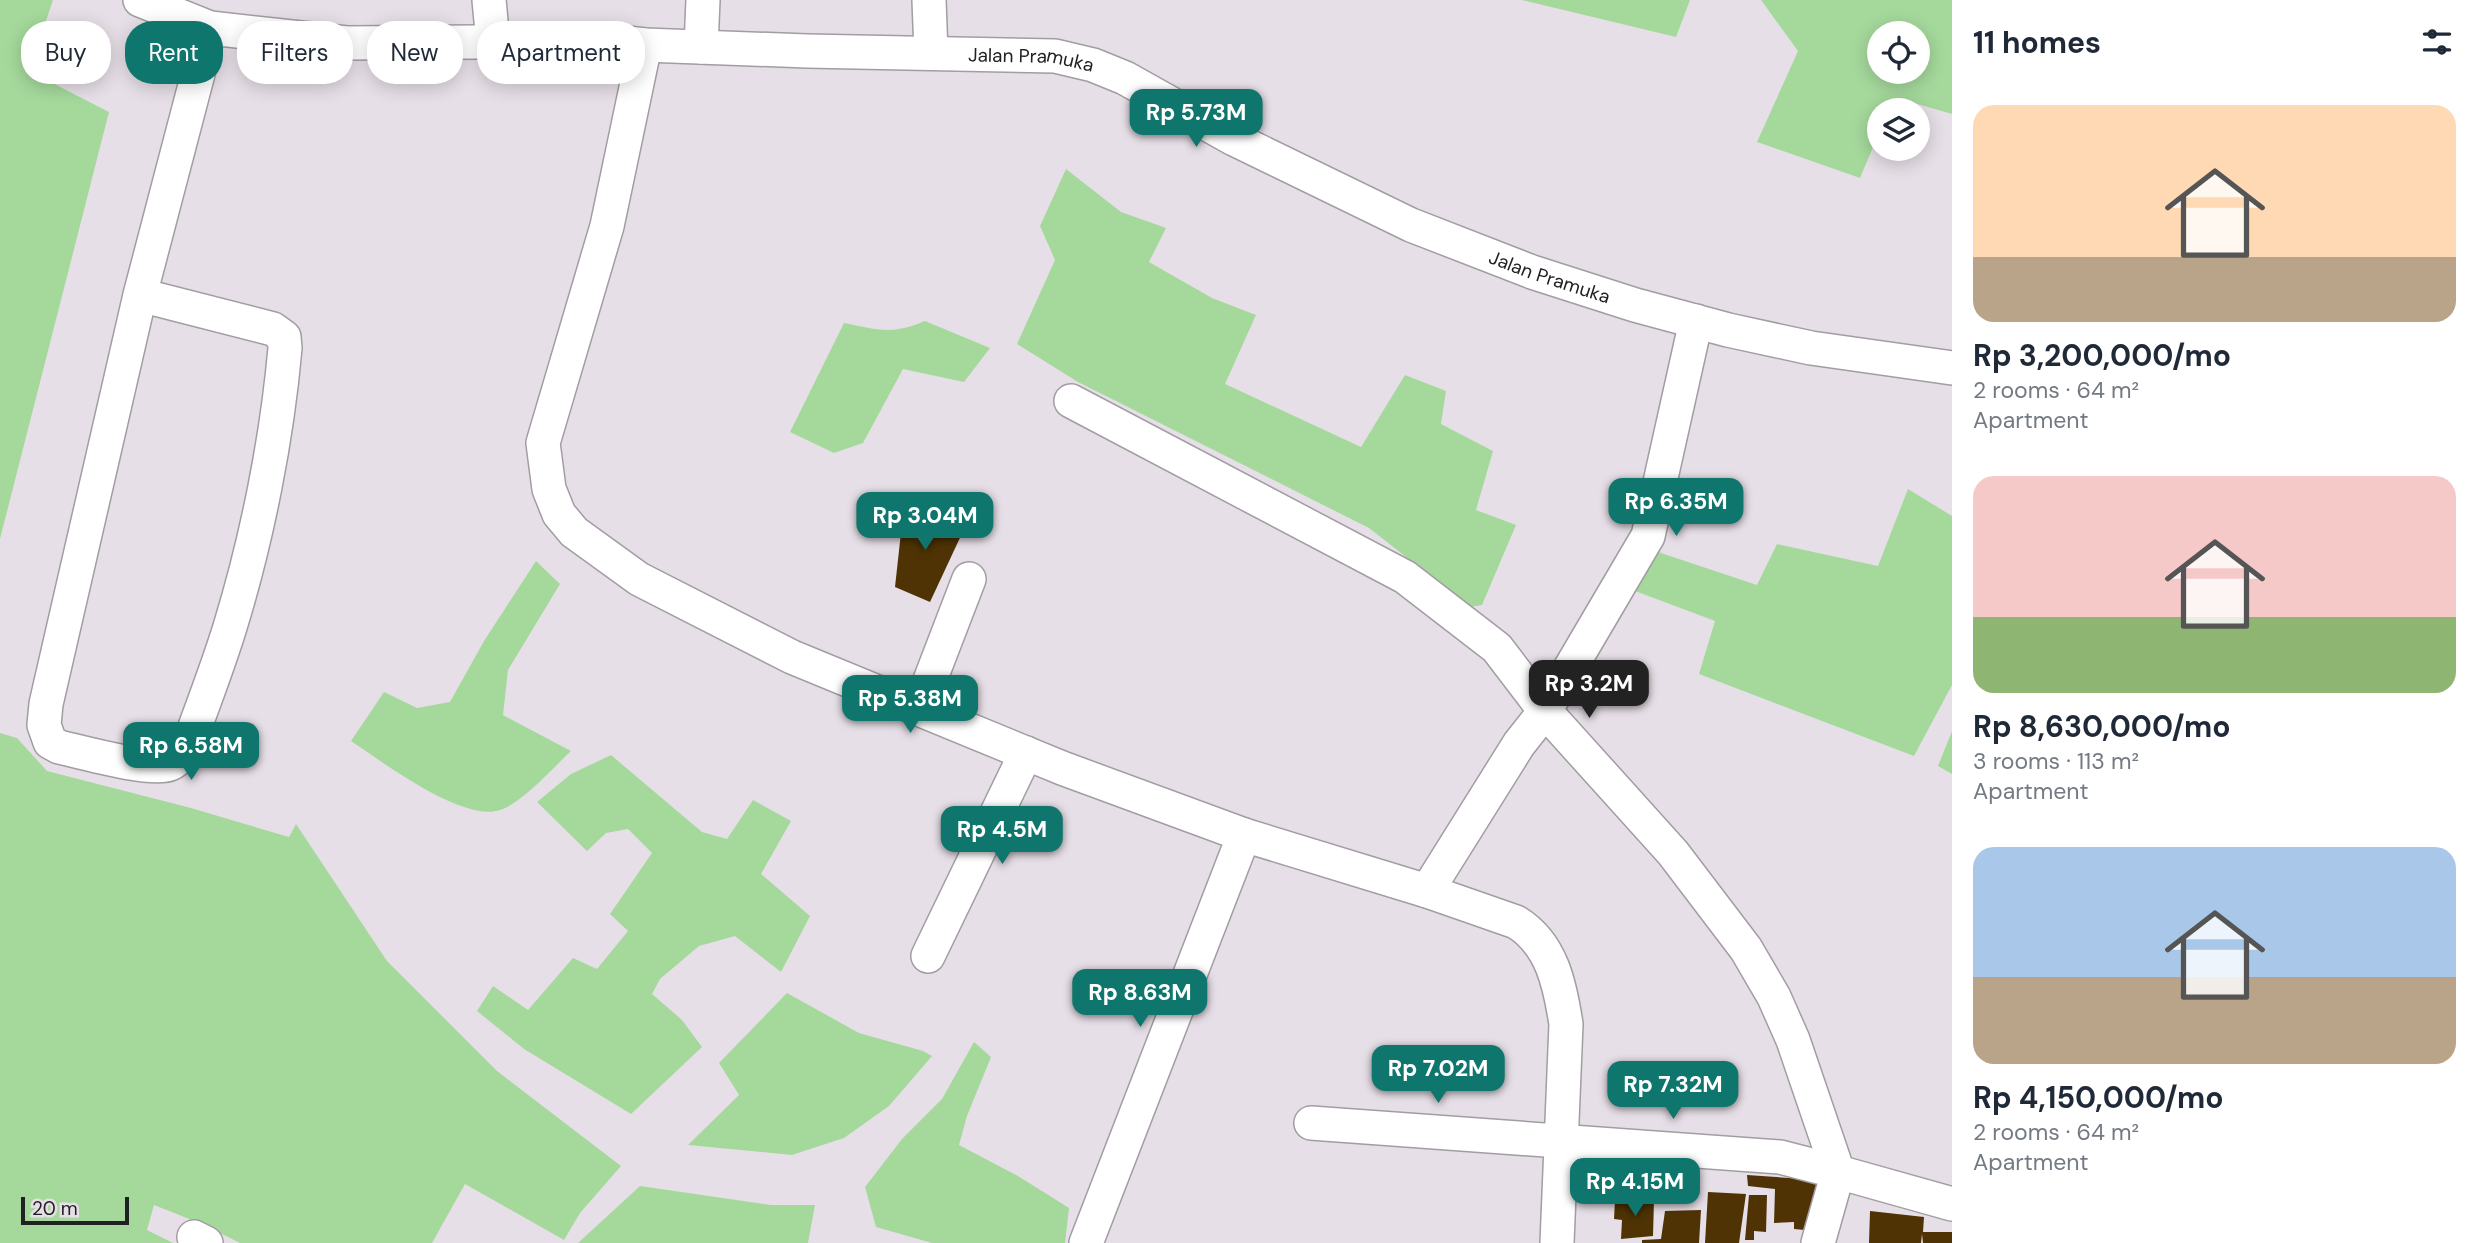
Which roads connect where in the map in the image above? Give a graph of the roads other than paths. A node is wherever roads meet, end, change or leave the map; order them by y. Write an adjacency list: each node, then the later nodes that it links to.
1 (140, 0): 5 (street, Jalan Pramuka)
2 (489, 0): 6 (street)
3 (704, 0): 10 (street)
4 (929, 0): 11 (street)
5 (192, 21)
6 (491, 21)
7 (223, 29): 8 (street, Jalan Pramuka)
8 (477, 42)
9 (645, 45): 10 (street, Jalan Pramuka)
10 (701, 47): 11 (street, Jalan Pramuka)
11 (931, 52): 15 (street, Jalan Pramuka)
12 (195, 84): 14 (street)
13 (637, 84): 19 (street)
14 (140, 295): 14 (street)
15 (1696, 321): 16 (street, Jalan Pramuka); 20 (street)
16 (1952, 368)
17 (1071, 401): 20 (street)
18 (969, 579): 19 (street)
19 (919, 709): 21 (street)
20 (1543, 714): 23 (street); 27 (street)
21 (1026, 753): 22 (street); 24 (street)
22 (1244, 835): 23 (street); 29 (street)
23 (1427, 891): 26 (street)
24 (928, 956)
25 (1311, 1123): 26 (street)
26 (1561, 1140): 27 (street); 30 (street)
27 (1828, 1168): 28 (street); 31 (street)
28 (1952, 1204)
29 (1086, 1243)
30 (1557, 1243)
31 (1818, 1243)

